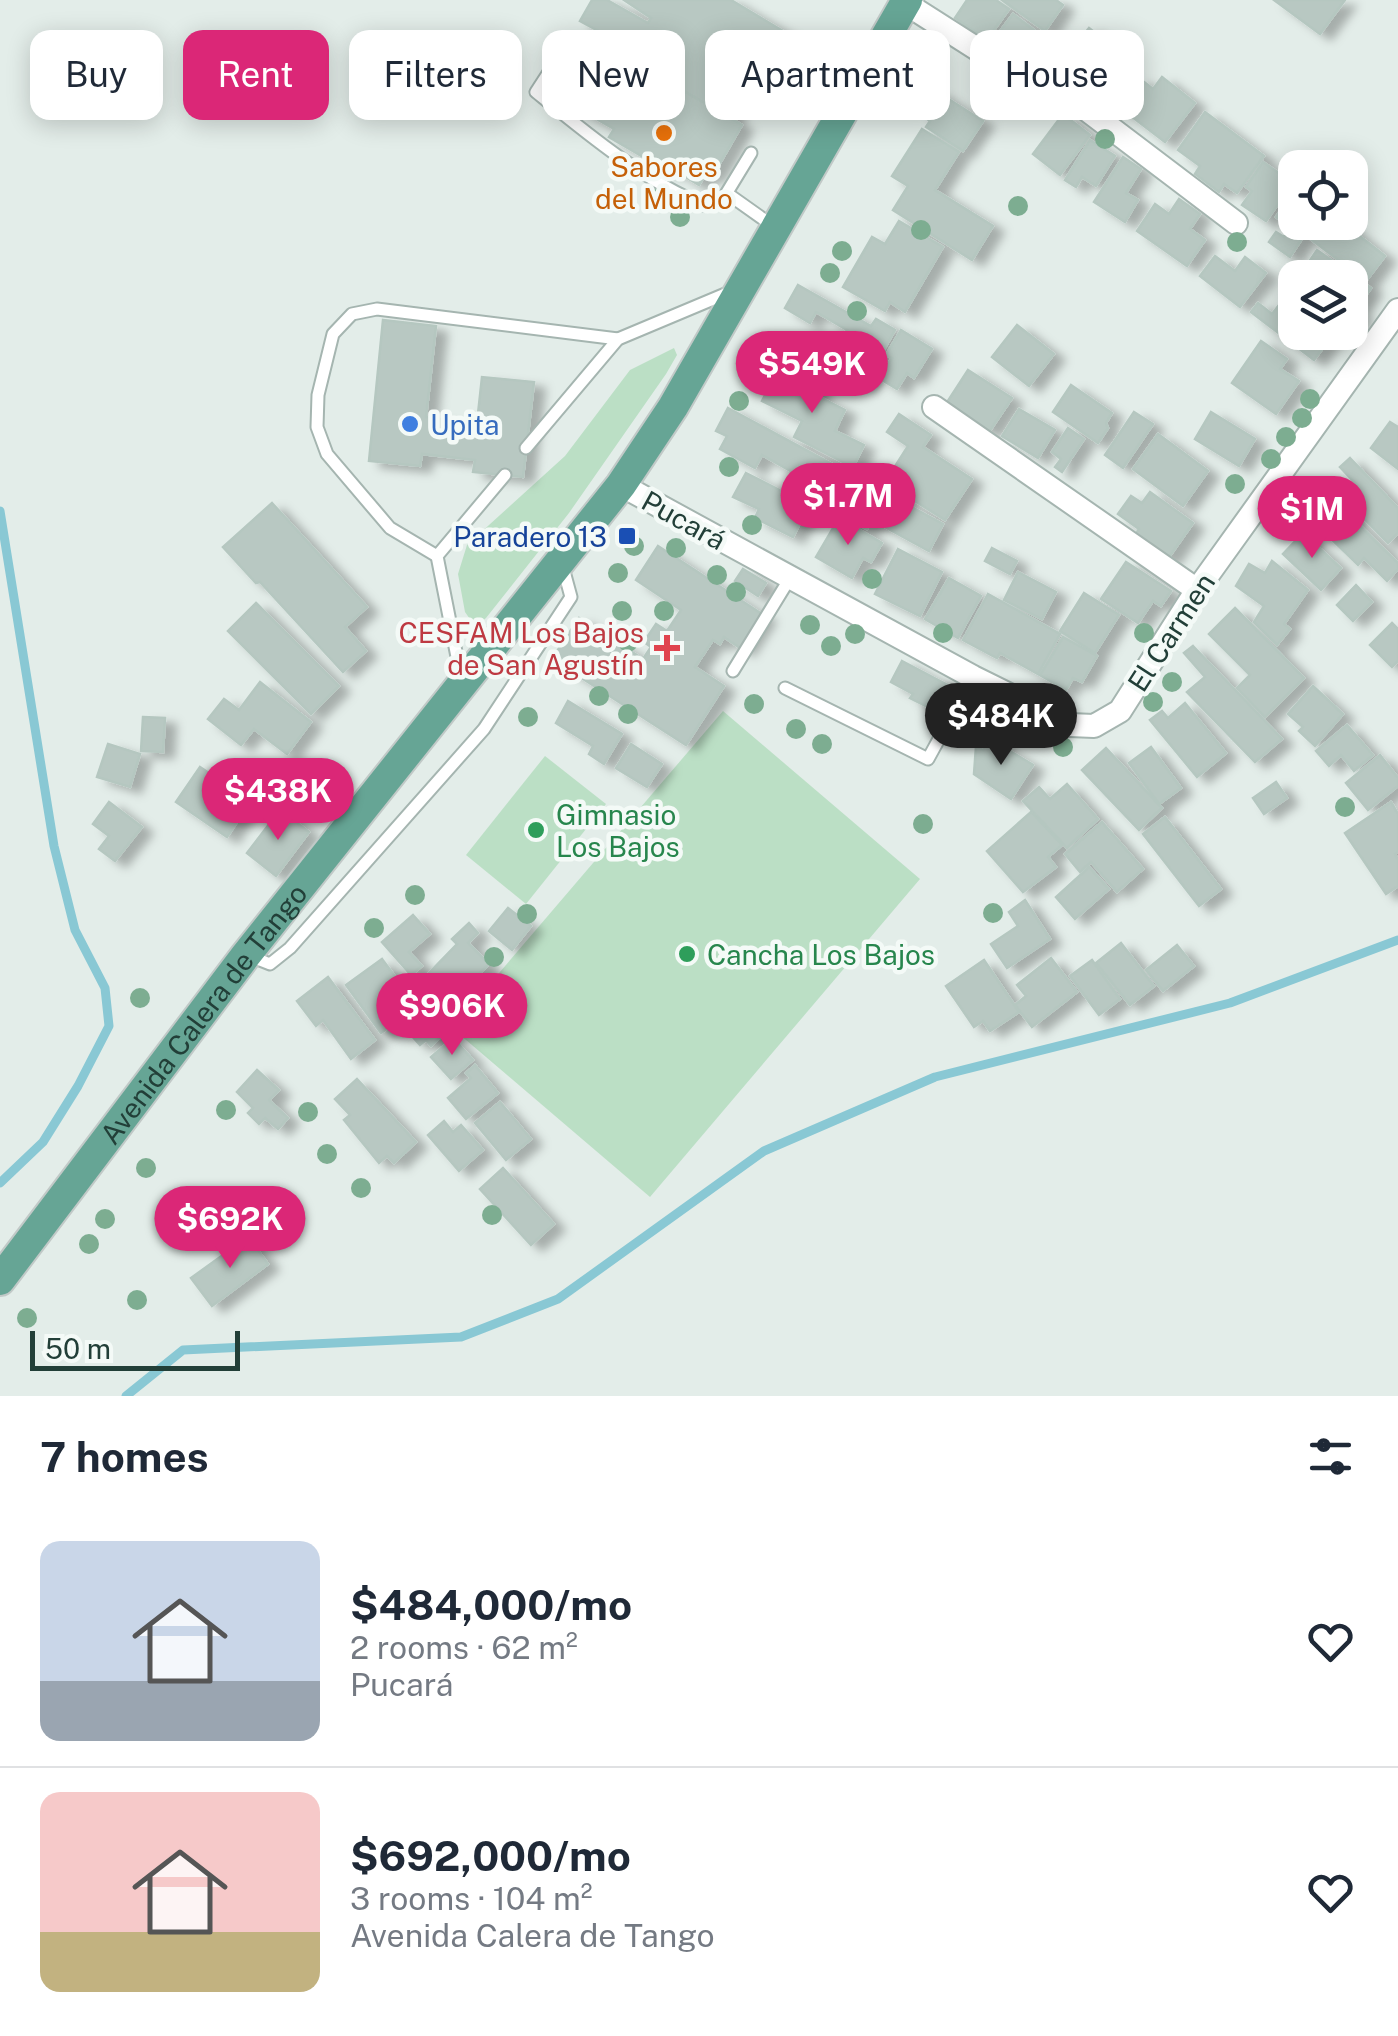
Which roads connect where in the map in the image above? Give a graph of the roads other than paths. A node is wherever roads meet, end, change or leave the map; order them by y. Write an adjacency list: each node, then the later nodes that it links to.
1 (906, 2): 5 (street); 6 (main road, Avenida Calera de Tango)
2 (571, 120): 4 (lane)
3 (751, 153): 4 (lane)
4 (728, 194): 6 (lane)
5 (1236, 223)
6 (776, 228): 7 (main road, Avenida Calera de Tango)
7 (742, 286): 9 (lane); 13 (main road, Avenida Calera de Tango)
8 (1398, 310): 17 (street, El Carmen)
9 (618, 338): 11 (lane); 14 (lane)
10 (934, 406): 17 (street)
11 (526, 448)
12 (504, 475): 14 (lane)
13 (621, 484): 15 (main road, Avenida Calera de Tango); 16 (street, Pucará)
14 (437, 556): 20 (lane)
15 (562, 561): 20 (main road, Avenida Calera de Tango); 23 (lane)
16 (790, 578): 18 (lane); 19 (street, Pucará)
17 (1197, 590): 22 (street, El Carmen)
18 (733, 671)
19 (973, 677): 21 (lane); 22 (street, Pucará)
20 (463, 686): 23 (main road, Avenida Calera de Tango)
21 (785, 688)
22 (1120, 711)
23 (246, 955): 24 (main road, Avenida Calera de Tango)
24 (0, 1280)

